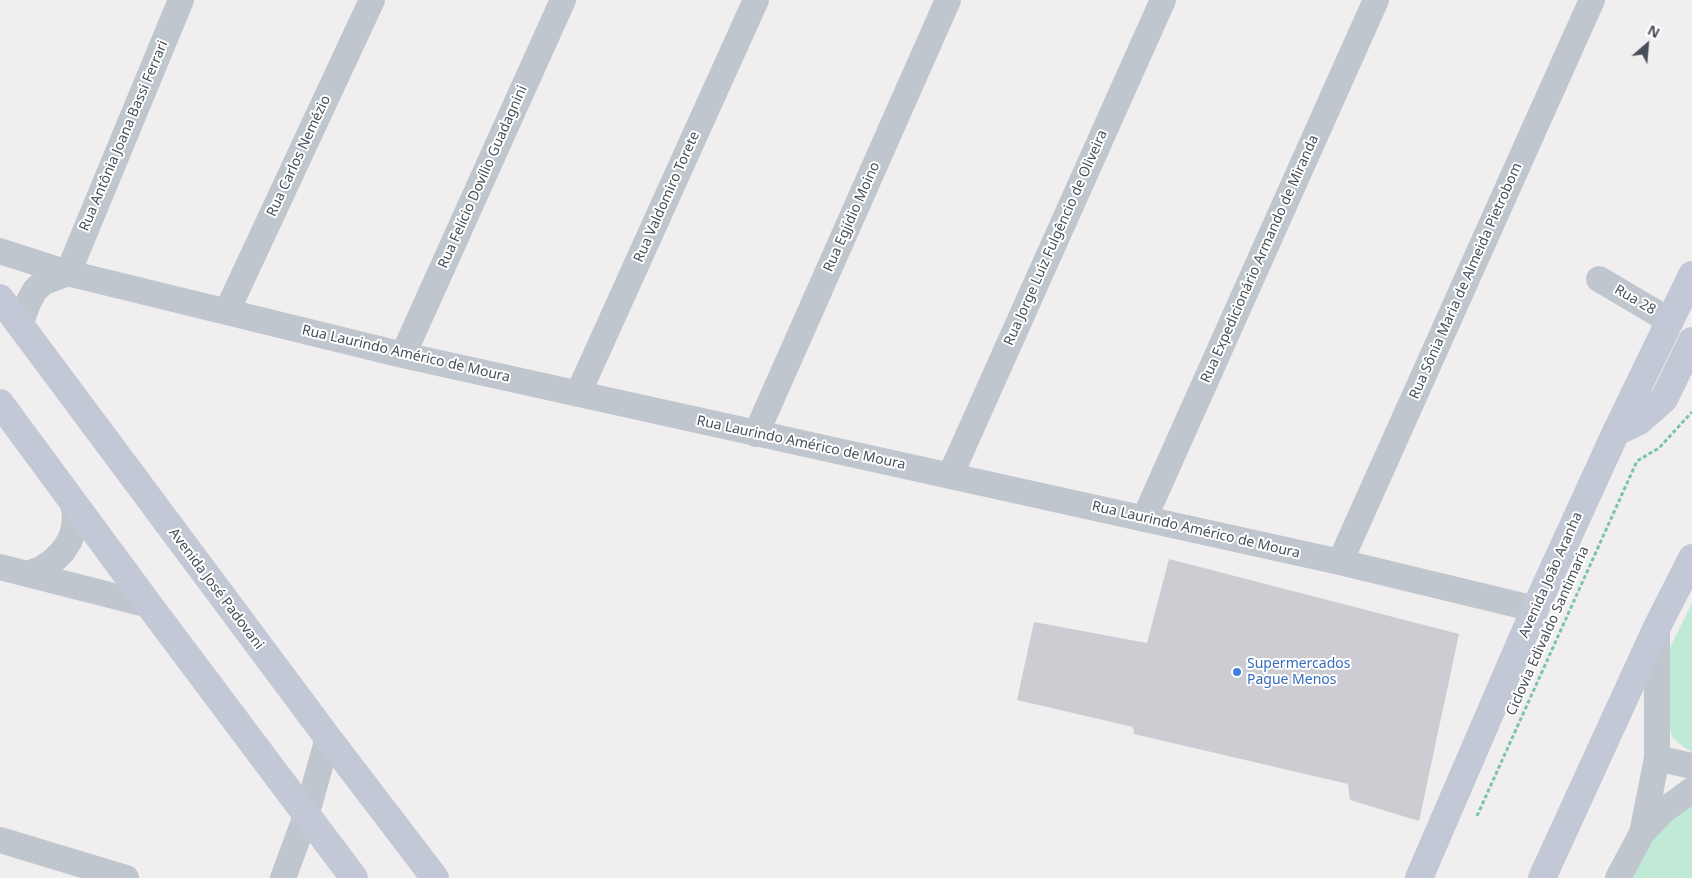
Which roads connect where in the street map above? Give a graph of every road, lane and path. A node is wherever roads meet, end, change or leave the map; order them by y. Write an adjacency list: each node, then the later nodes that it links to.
1 (181, 0): 10 (street, Rua Antônia Joana Bassi Ferrari)
2 (372, 0): 14 (street, Rua Carlos Nemézio)
3 (562, 0): 18 (street, Rua Felício Dovílio Guadagnini)
4 (756, 0): 19 (street, Rua Valdomiro Torete)
5 (948, 0): 23 (street, Rua Egjídio Moino)
6 (1163, 0): 24 (street, Rua Jorge Luiz Fulgêncio de Oliveira)
7 (1376, 0): 26 (street, Rua Expedicionário Armando de Miranda)
8 (1592, 0): 28 (street, Rua Sônia Maria de Almeida Pietrobom)
9 (0, 251): 10 (street, Rua Laurindo Américo de Moura)
10 (68, 273): 14 (street, Rua Laurindo Américo de Moura); 16 (street)
11 (1692, 275): 15 (street, Avenida João Aranha)
12 (1599, 280): 15 (street, Rua 28)
13 (0, 298): 16 (street, Avenida José Padovani)
14 (227, 311): 18 (street, Rua Laurindo Américo de Moura)
15 (1670, 321): 22 (street, Avenida João Aranha)
16 (20, 325): 34 (street, Avenida José Padovani)
17 (1692, 341): 22 (street)
18 (403, 354): 19 (street, Rua Laurindo Américo de Moura)
19 (578, 394): 23 (street, Rua Laurindo Américo de Moura)
20 (0, 403): 25 (street)
21 (1692, 412): 39 (path, Ciclovia Edivaldo Santimaria)
22 (1616, 432): 32 (street, Avenida João Aranha)
23 (756, 434): 24 (street, Rua Laurindo Américo de Moura)
24 (950, 476): 26 (street, Rua Laurindo Américo de Moura)
25 (73, 502): 30 (street); 31 (street)
26 (1144, 518): 28 (street, Rua Laurindo Américo de Moura)
27 (1692, 558): 33 (street)
28 (1340, 562): 32 (street, Rua Laurindo Américo de Moura)
29 (0, 567): 30 (street)
30 (27, 574): 31 (street)
31 (149, 605): 38 (street)
32 (1535, 609): 46 (street, Avenida João Aranha)
33 (1657, 626): 35 (street); 47 (street)
34 (328, 738): 38 (street); 45 (street, Avenida José Padovani)
35 (1657, 758): 36 (street); 40 (street)
36 (1692, 766)
37 (1692, 790): 40 (street)
38 (306, 816): 43 (street); 44 (street)
39 (1474, 824)
40 (1642, 833): 48 (street)
41 (0, 840): 42 (street)
42 (126, 878)
43 (283, 878)
44 (354, 878)
45 (435, 878)
46 (1419, 878)
47 (1542, 878)
48 (1618, 878)

